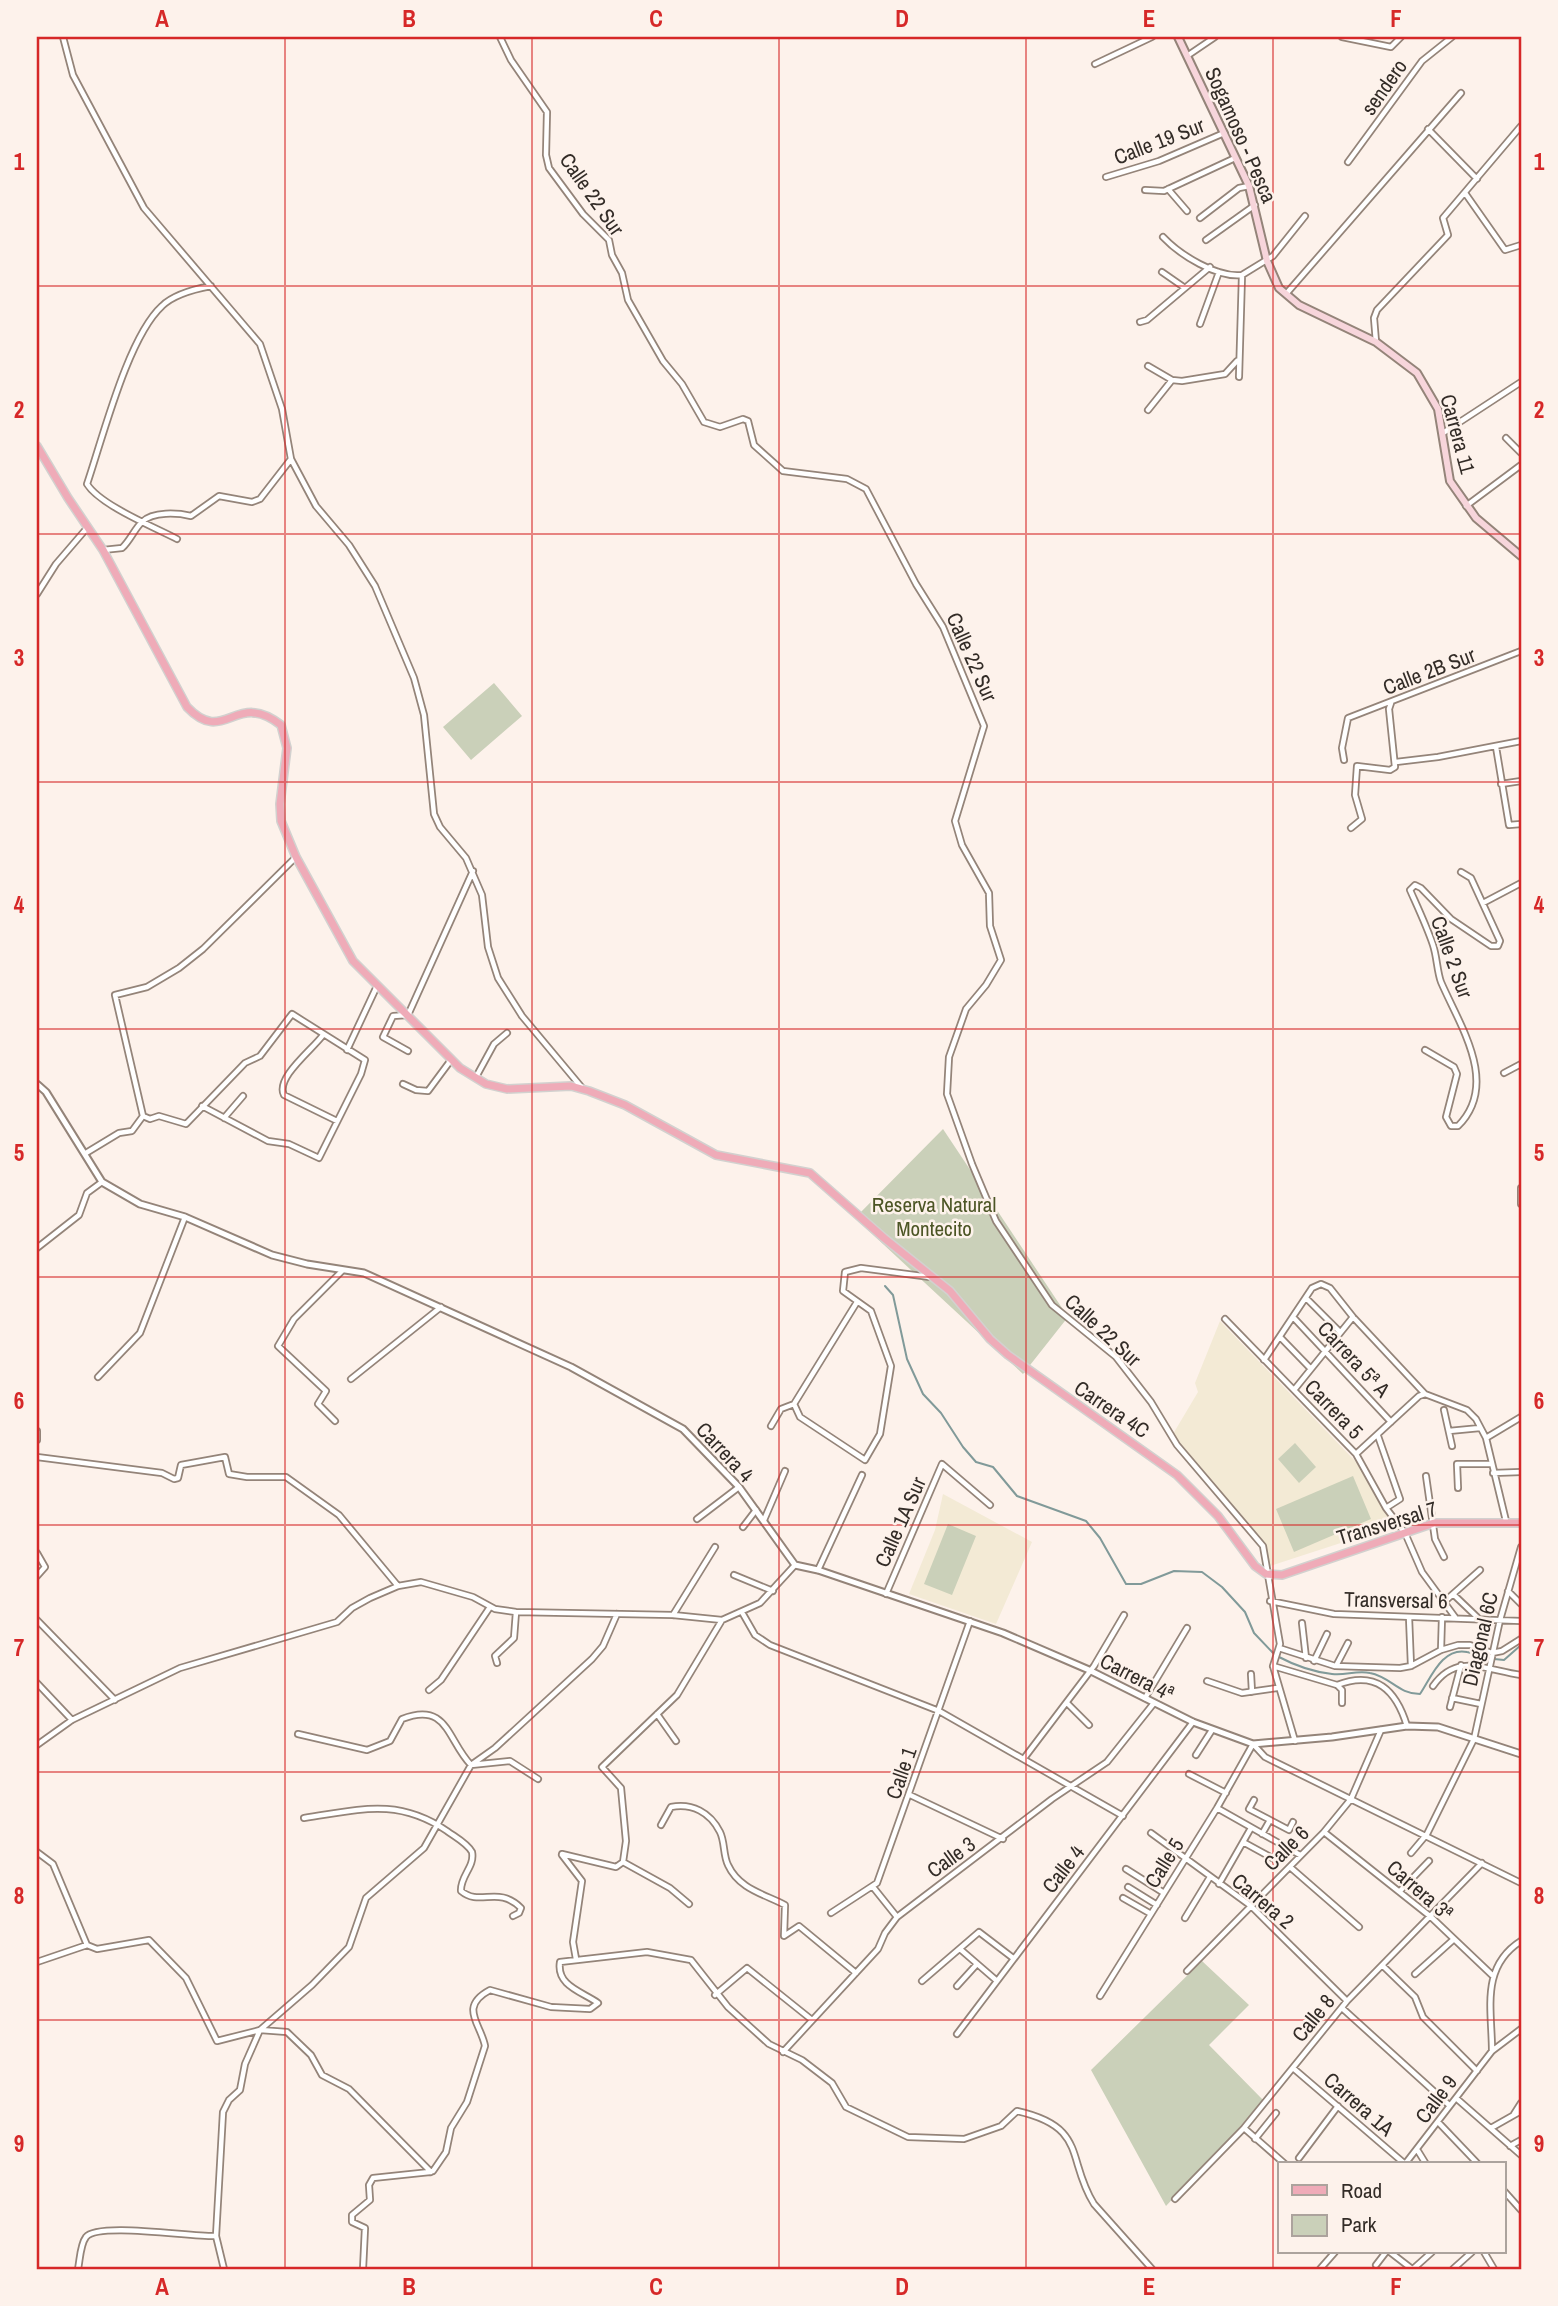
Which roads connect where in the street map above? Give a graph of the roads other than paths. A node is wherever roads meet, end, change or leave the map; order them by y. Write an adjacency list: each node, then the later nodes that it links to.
1 (63, 37): 35 (street)
2 (500, 37): 158 (street, Calle 22 Sur)
3 (1152, 37): 10 (street)
4 (1178, 37): 9 (main road, Sogamoso - Pesca)
5 (1215, 37): 9 (street)
6 (1342, 37): 7 (street)
7 (1401, 37)
8 (1452, 37): 16 (street, sendero)
9 (1187, 56): 14 (main road, Sogamoso - Pesca)
10 (1095, 64)
11 (1461, 93): 13 (street)
12 (1521, 125): 18 (street)
13 (1428, 129): 18 (street); 37 (street)
14 (1224, 133): 15 (main road, Sogamoso - Pesca); 17 (street, Calle 19 Sur)
15 (1236, 158): 19 (main road, Sogamoso - Pesca); 20 (street)
16 (1348, 162)
17 (1106, 177)
18 (1477, 179): 22 (street)
19 (1249, 186): 23 (main road, Sogamoso - Pesca); 26 (street)
20 (1168, 189): 21 (street); 24 (street)
21 (1145, 190)
22 (1465, 193): 29 (street); 41 (street)
23 (1256, 205): 28 (street); 30 (main road, Sogamoso - Pesca)
24 (1187, 211)
25 (1305, 216): 30 (street)
26 (1200, 218)
27 (1163, 237): 31 (street)
28 (1206, 240)
29 (1521, 245)
30 (1267, 261): 34 (street); 37 (main road, Sogamoso - Pesca)
31 (1210, 267): 33 (street); 36 (street)
32 (1162, 272): 36 (street)
33 (1219, 272): 34 (street); 39 (street)
34 (1242, 275): 42 (street)
35 (212, 286): 52 (street); 55 (street)
36 (1185, 288): 38 (street)
37 (1286, 295): 40 (main road, Sogamoso - Pesca)
38 (1140, 322)
39 (1200, 324)
40 (1353, 331): 41 (main road, Carrera 11)
41 (1376, 342): 48 (main road, Carrera 11)
42 (1237, 361): 44 (street); 45 (street)
43 (1148, 366): 45 (street)
44 (1239, 377)
45 (1172, 380): 47 (street)
46 (1521, 382): 48 (street)
47 (1148, 410)
48 (1443, 433): 54 (main road, Carrera 11)
49 (1506, 438): 51 (street)
50 (37, 446): 56 (main road, Carrera 4C)
51 (1521, 453)
52 (291, 459): 55 (street); 72 (street)
53 (1521, 465): 54 (street)
54 (1466, 506): 59 (main road, Carrera 11)
55 (142, 522): 57 (street); 58 (street)
56 (88, 528): 58 (main road, Carrera 4C); 60 (street)
57 (177, 538)
58 (103, 550): 71 (main road, Carrera 4C)
59 (1521, 556)
60 (37, 594)
61 (1521, 651): 62 (street, Calle 2B Sur)
62 (1391, 702): 65 (street, Calle 2B Sur); 66 (street)
63 (1521, 741): 64 (street)
64 (1496, 747): 66 (street); 68 (street)
65 (1344, 760)
66 (1399, 762): 70 (street)
67 (1521, 781): 68 (street)
68 (1501, 784): 69 (street)
69 (1521, 824)
70 (1351, 828)
71 (296, 857): 76 (main road, Carrera 4C); 92 (street)
72 (472, 871): 77 (street); 89 (street)
73 (1461, 872): 75 (street)
74 (1521, 883): 75 (street)
75 (1483, 903): 81 (street, Calle 2 Sur)
76 (377, 986): 77 (main road, Carrera 4C); 80 (street)
77 (408, 1015): 82 (street); 83 (main road, Carrera 4C)
78 (507, 1033): 86 (street)
79 (323, 1035): 80 (street); 91 (street); 94 (street)
80 (347, 1050): 94 (street)
81 (1425, 1050)
82 (408, 1051)
83 (451, 1060): 86 (main road, Carrera 4C); 87 (street)
84 (1521, 1064): 85 (street)
85 (1504, 1073)
86 (476, 1078): 89 (main road, Carrera 4C)
87 (403, 1083)
88 (37, 1084): 95 (street)
89 (583, 1089): 102 (main road, Carrera 4C)
90 (243, 1096): 93 (street)
91 (202, 1106): 92 (street); 93 (street)
92 (143, 1116): 95 (street)
93 (224, 1118): 94 (street)
94 (337, 1121)
95 (86, 1154): 96 (street)
96 (102, 1182): 99 (street, Carrera 4); 100 (street)
97 (1521, 1188): 98 (street)
98 (1521, 1204)
99 (185, 1217): 101 (street, Carrera 4); 114 (street)
100 (37, 1248)
101 (342, 1270): 105 (street, Carrera 4); 121 (street)
102 (933, 1277): 104 (street); 158 (main road, Carrera 4C)
103 (1306, 1298): 106 (street); 107 (street); 109 (street)
104 (858, 1301): 118 (street); 118 (street)
105 (441, 1307): 115 (street); 139 (street, Carrera 4)
106 (1293, 1317): 110 (street); 111 (street, Carrera 5ª A)
107 (1353, 1317): 109 (street); 117 (street)
108 (1225, 1319): 112 (street, Carrera 5)
109 (1340, 1332): 111 (street)
110 (1280, 1337): 112 (street); 113 (street)
111 (1324, 1350): 113 (street); 122 (street, Carrera 5ª A)
112 (1264, 1360): 116 (street, Carrera 5)
113 (1310, 1368): 116 (street)
114 (99, 1377)
115 (351, 1380)
116 (1293, 1390): 131 (street, Carrera 5)
117 (1425, 1394): 122 (street); 124 (street)
118 (794, 1404): 123 (street)
119 (1444, 1410): 126 (street)
120 (1521, 1417): 128 (street)
121 (335, 1421)
122 (1391, 1422): 127 (street)
123 (771, 1426)
124 (1480, 1428): 126 (street); 128 (street)
125 (37, 1431): 129 (street)
126 (1448, 1431): 130 (street)
127 (1378, 1436): 131 (street); 142 (street)
128 (1486, 1438): 133 (street)
129 (37, 1440)
130 (1452, 1446)
131 (1356, 1454): 142 (street, Carrera 5)
132 (37, 1457): 161 (street)
133 (1492, 1464): 136 (street); 140 (street)
134 (785, 1471): 145 (street)
135 (1521, 1472): 136 (street)
136 (1493, 1473): 146 (street)
137 (862, 1475): 156 (street)
138 (1426, 1476): 147 (street)
139 (739, 1487): 143 (street, Carrera 4); 144 (street)
140 (1458, 1489)
141 (990, 1505): 164 (street, Calle 1A Sur)
142 (1386, 1508): 150 (street, Carrera 5)
143 (757, 1510): 145 (street, Carrera 4); 149 (street)
144 (697, 1519)
145 (764, 1520): 155 (street, Carrera 4)
146 (1506, 1521): 147 (main road, Transversal 7); 148 (main road, Transversal 7)
147 (1434, 1523): 150 (main road, Transversal 7); 154 (street)
148 (1521, 1523)
149 (743, 1527)
150 (1405, 1533): 158 (main road, Transversal 7); 167 (street, Carrera 5)
151 (715, 1547): 173 (street)
152 (1521, 1547): 162 (street, Diagonal 6C)
153 (37, 1553): 160 (street)
154 (1444, 1557)
155 (795, 1565): 156 (street, Carrera 4ª); 163 (street)
156 (818, 1570): 164 (street, Carrera 4ª)
157 (1480, 1570): 165 (street)
158 (1266, 1574): 166 (street)
159 (734, 1575): 163 (street)
160 (37, 1576)
161 (398, 1586): 169 (street); 211 (street)
162 (1508, 1590): 168 (street); 181 (street, Diagonal 6C)
163 (773, 1591): 172 (street)
164 (886, 1594): 182 (street, Carrera 4ª)
165 (1453, 1594): 167 (street); 178 (street)
166 (1270, 1601): 175 (street, Transversal 6); 190 (street)
167 (1444, 1602): 177 (street, Carrera 5)
168 (1521, 1604)
169 (489, 1607): 170 (street); 207 (street)
170 (516, 1612): 171 (street); 194 (street)
171 (617, 1613): 173 (street); 234 (street)
172 (743, 1613): 180 (street); 217 (street)
173 (673, 1615): 180 (street)
174 (1124, 1615): 199 (street)
175 (1409, 1617): 176 (street, Transversal 6); 198 (street)
176 (1442, 1617): 177 (street, Transversal 6); 189 (street)
177 (1455, 1617): 178 (street, Transversal 6)
178 (1478, 1618): 181 (street, Transversal 6)
179 (37, 1620): 211 (street)
180 (722, 1620): 218 (street)
181 (1500, 1620): 183 (street, Transversal 6); 193 (street, Diagonal 6C)
182 (970, 1621): 199 (street, Carrera 4ª); 217 (street, Calle 1)
183 (1521, 1621)
184 (1302, 1623): 191 (street)
185 (1188, 1629): 209 (street)
186 (1327, 1634): 192 (street)
187 (1521, 1639): 193 (street)
188 (1348, 1643): 197 (street)
189 (1441, 1650): 193 (street); 198 (street)
190 (1277, 1654): 191 (street); 196 (street)
191 (1306, 1658): 192 (street)
192 (1314, 1661): 197 (street)
193 (1490, 1662): 195 (street); 201 (street); 215 (street, Diagonal 6C)
194 (497, 1663)
195 (1461, 1665): 205 (street); 210 (street)
196 (1273, 1666): 204 (street); 206 (street)
197 (1335, 1666): 198 (street)
198 (1411, 1666)
199 (1089, 1670): 209 (street, Carrera 4ª); 212 (street)
200 (1251, 1674): 208 (street)
201 (1521, 1675)
202 (1207, 1681): 208 (street)
203 (37, 1683): 219 (street)
204 (1337, 1685): 214 (street); 222 (street)
205 (1433, 1686)
206 (1277, 1688): 208 (street); 228 (street)
207 (429, 1690)
208 (1252, 1692)
209 (1145, 1698): 213 (street, Carrera 4ª)
210 (1452, 1698): 215 (street); 216 (street)
211 (115, 1700): 219 (street)
212 (1067, 1703): 221 (street); 233 (street)
213 (1154, 1703): 220 (street, Carrera 4ª); 237 (street, Calle 3)
214 (1342, 1703)
215 (1481, 1704): 226 (street, Diagonal 6C)
216 (1450, 1707)
217 (939, 1711): 233 (street); 239 (street, Calle 1)
218 (657, 1714): 227 (street); 262 (street)
219 (72, 1720): 230 (street)
220 (1193, 1722): 224 (street, Carrera 4ª); 243 (street, Calle 4)
221 (1089, 1725)
222 (1407, 1726): 223 (street, Carrera 4ª); 226 (street, Carrera 4ª)
223 (1382, 1729): 228 (street, Carrera 4ª); 240 (street, Calle 6)
224 (1212, 1730): 229 (street, Carrera 4ª); 231 (street)
225 (298, 1734): 234 (street)
226 (1474, 1739): 232 (street, Carrera 4ª); 253 (street, Diagonal 6C)
227 (676, 1741)
228 (1294, 1741): 229 (street, Carrera 4ª)
229 (1253, 1744): 238 (street, Calle 5); 240 (street)
230 (37, 1745)
231 (1196, 1755)
232 (1521, 1755)
233 (1025, 1757): 237 (street)
234 (471, 1765): 236 (street); 247 (street)
235 (1189, 1774): 238 (street)
236 (538, 1779)
237 (1073, 1787): 243 (street); 254 (street, Calle 3)
238 (1226, 1793): 242 (street, Calle 5)
239 (910, 1795): 254 (street); 269 (street, Calle 1)
240 (1350, 1799): 250 (street, Calle 6); 253 (street)
241 (1254, 1800): 245 (street)
242 (1217, 1808): 249 (street); 260 (street, Calle 5)
243 (1124, 1816): 288 (street, Calle 4)
244 (304, 1818): 247 (street)
245 (1270, 1820): 246 (street); 252 (street)
246 (1293, 1822)
247 (437, 1825): 279 (street); 306 (street)
248 (661, 1825): 294 (street)
249 (1251, 1828): 252 (street); 255 (street)
250 (1324, 1832): 258 (street, Calle 6); 271 (street, Carrera 3ª)
251 (1151, 1833): 260 (street, Carrera 2)
252 (1262, 1834): 258 (street)
253 (1427, 1834): 257 (street, Diagonal 6C); 263 (street)
254 (1003, 1839): 280 (street, Calle 3)
255 (1243, 1842): 259 (street); 267 (street)
256 (37, 1852): 286 (street)
257 (1411, 1853)
258 (1300, 1855): 264 (street, Calle 6)
259 (1274, 1859)
260 (1184, 1860): 266 (street, Carrera 2); 272 (street, Calle 5)
261 (1429, 1861): 271 (street)
262 (623, 1862): 274 (street); 289 (street)
263 (1482, 1863): 268 (street); 281 (street, Calle 8)
264 (1290, 1867): 276 (street, Calle 6); 283 (street)
265 (1126, 1869): 272 (street)
266 (1210, 1878): 267 (street, Carrera 2); 282 (street)
267 (1219, 1884): 276 (street, Carrera 2)
268 (1521, 1884)
269 (873, 1887): 277 (street); 280 (street)
270 (1128, 1887): 275 (street)
271 (1400, 1891): 281 (street, Carrera 3ª)
272 (1164, 1893): 275 (street, Calle 5)
273 (1124, 1898): 278 (street)
274 (689, 1904)
275 (1157, 1905): 278 (street, Calle 5)
276 (1251, 1906): 293 (street, Calle 6); 302 (street, Carrera 2)
277 (831, 1913)
278 (1151, 1914): 301 (street, Calle 5)
279 (513, 1916)
280 (897, 1917): 294 (street, Calle 3)
281 (1431, 1917): 284 (street, Carrera 3ª); 292 (street, Calle 8)
282 (1185, 1919)
283 (1359, 1927)
284 (1452, 1940): 295 (street); 296 (street, Carrera 3ª)
285 (1521, 1941): 296 (street)
286 (87, 1945): 290 (street); 306 (street)
287 (960, 1949): 288 (street); 291 (street); 297 (street)
288 (1013, 1958): 298 (street, Calle 4)
289 (576, 1959): 300 (street); 333 (street)
290 (37, 1962)
291 (977, 1964): 298 (street); 299 (street)
292 (1383, 1966): 302 (street, Calle 8); 311 (street)
293 (1187, 1971)
294 (856, 1973): 304 (street, Calle 3)
295 (1415, 1974)
296 (1492, 1975): 308 (street)
297 (922, 1981)
298 (997, 1981): 307 (street, Calle 4)
299 (957, 1986)
300 (715, 1995): 304 (street); 309 (street)
301 (1100, 1996)
302 (1347, 2001): 303 (street, Calle 8)
303 (1342, 2008): 310 (street, Calle 8); 314 (street)
304 (813, 2020): 309 (street, Calle 3)
305 (1521, 2029): 308 (street, Calle 9)
306 (260, 2030): 337 (street); 346 (street)
307 (957, 2034)
308 (1492, 2051): 311 (street, Calle 9)
309 (783, 2052): 347 (street)
310 (1293, 2068): 315 (street, Carrera 1A); 320 (street, Calle 8)
311 (1477, 2071): 312 (street, Calle 9)
312 (1456, 2098): 314 (street, Calle 9); 321 (street)
313 (1521, 2103): 318 (street)
314 (1449, 2105): 319 (street, Calle 9)
315 (1338, 2106): 327 (street); 329 (street, Carrera 1A)
316 (1521, 2112): 318 (street)
317 (1276, 2113): 322 (street)
318 (1513, 2115): 321 (street)
319 (1437, 2122): 325 (street, Calle 9); 332 (street)
320 (1244, 2128): 322 (street); 335 (street, Calle 8)
321 (1491, 2128): 324 (street)
322 (1255, 2139): 328 (street)
323 (1521, 2140): 324 (street)
324 (1510, 2146): 326 (street)
325 (1418, 2151): 330 (street, Calle 9); 331 (street)
326 (1521, 2155)
327 (1299, 2158)
328 (1283, 2162)
329 (1403, 2162)
330 (1407, 2162)
331 (1425, 2162)
332 (1476, 2162)
333 (433, 2171)
334 (1506, 2193): 336 (street)
335 (1175, 2199)
336 (1521, 2210)
337 (216, 2236): 344 (street); 345 (street)
338 (1333, 2254): 348 (street)
339 (1386, 2254): 343 (street)
340 (1391, 2254): 349 (street)
341 (1430, 2254): 349 (street)
342 (1470, 2254): 350 (street)
343 (1376, 2264)
344 (78, 2269)
345 (225, 2269)
346 (363, 2269)
347 (1152, 2269)
348 (1320, 2269)
349 (1413, 2269)
350 (1453, 2269)

